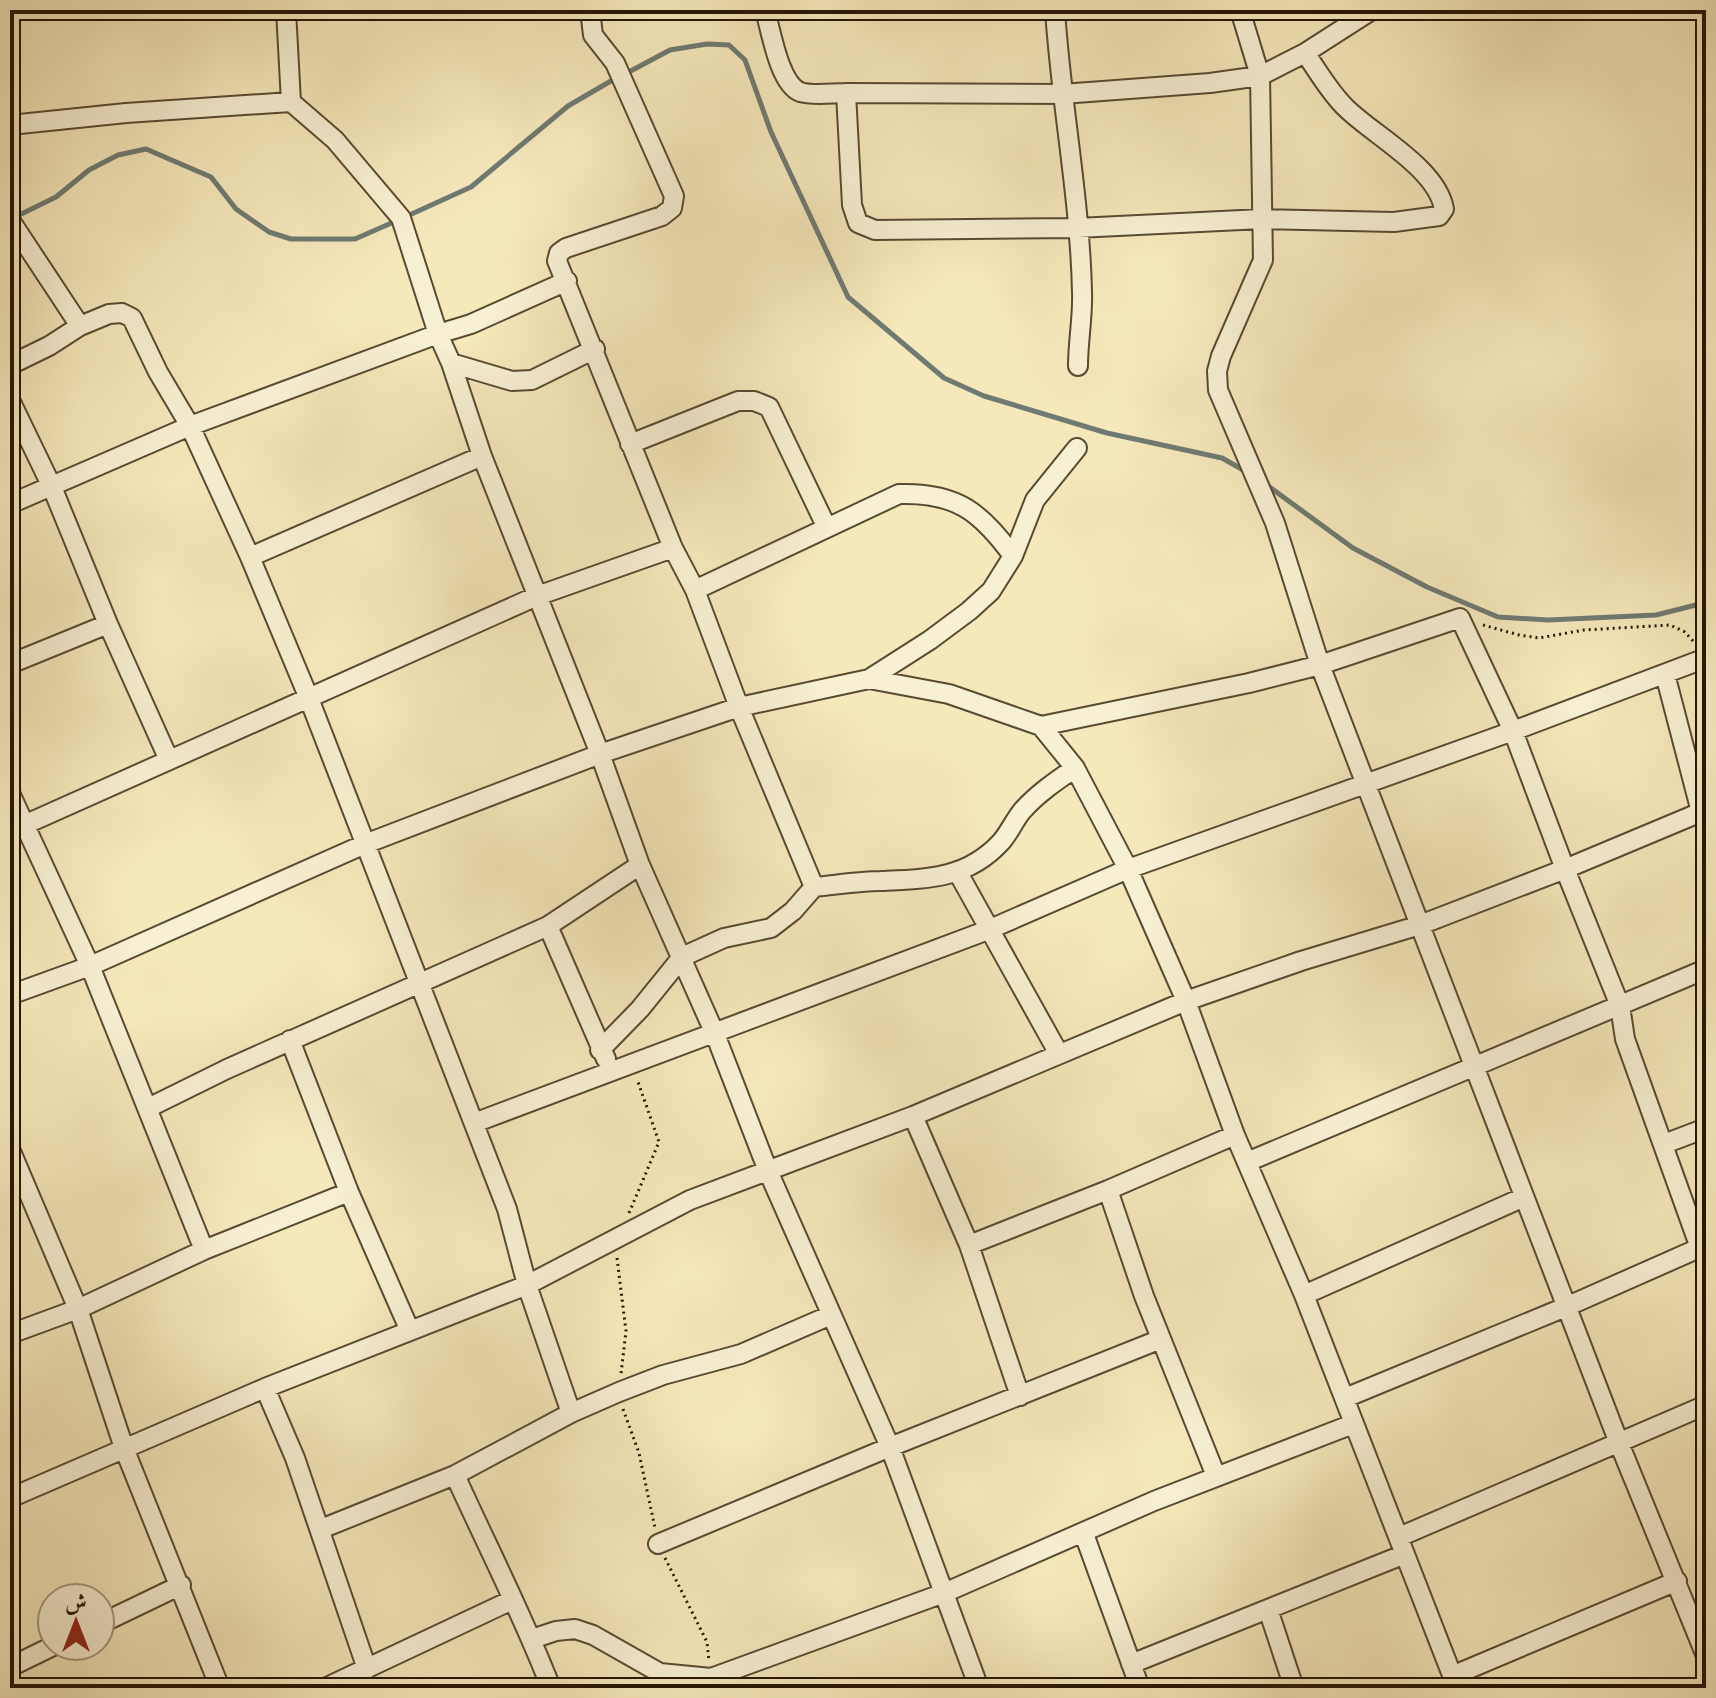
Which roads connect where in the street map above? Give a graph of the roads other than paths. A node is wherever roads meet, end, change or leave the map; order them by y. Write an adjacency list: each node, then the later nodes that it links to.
1 (286, 10): 11 (street)
2 (590, 10): 16 (street)
3 (765, 10): 9 (street)
4 (1055, 10): 10 (street)
5 (1240, 10): 8 (street)
6 (1372, 10): 7 (street)
7 (1305, 53): 8 (street); 13 (street)
8 (1260, 76): 10 (street); 13 (street)
9 (846, 93): 10 (street); 15 (street)
10 (1062, 94): 15 (street)
11 (291, 102): 12 (street); 18 (street)
12 (10, 125)
13 (1262, 219): 15 (street); 39 (street)
14 (10, 220): 17 (street)
15 (1077, 228): 22 (street)
16 (567, 281): 18 (street); 19 (street)
17 (80, 326): 21 (street); 24 (street)
18 (438, 334): 20 (street); 24 (street)
19 (595, 349): 20 (street); 25 (street)
20 (451, 363): 27 (street)
21 (10, 365)
22 (1078, 366)
23 (10, 400): 28 (street)
24 (190, 426): 28 (street); 33 (street)
25 (630, 444): 30 (street); 31 (street)
26 (1077, 448): 32 (street)
27 (482, 456): 33 (street); 35 (street)
28 (52, 487): 29 (street); 36 (street)
29 (10, 504)
30 (827, 528): 32 (street); 34 (street)
31 (673, 548): 34 (street); 35 (street)
32 (1013, 556): 41 (street)
33 (250, 557): 42 (street)
34 (695, 590): 43 (street)
35 (537, 596): 42 (street); 46 (street)
36 (108, 624): 38 (street); 47 (street)
37 (1705, 659): 40 (street)
38 (10, 664)
39 (1320, 665): 44 (street); 45 (street); 49 (street)
40 (1665, 674): 45 (street); 51 (street)
41 (869, 679): 43 (street); 44 (street)
42 (308, 696): 47 (street); 53 (street)
43 (739, 707): 46 (street); 58 (street)
44 (1041, 726): 48 (street)
45 (1513, 731): 49 (street); 56 (street)
46 (600, 754): 53 (street); 54 (street)
47 (169, 760): 52 (street)
48 (1075, 768): 55 (street); 57 (street)
49 (1366, 782): 55 (street); 59 (street)
50 (10, 793): 52 (street)
51 (1704, 811): 56 (street)
52 (24, 825): 63 (street)
53 (365, 844): 63 (street); 65 (street)
54 (640, 865): 60 (street); 62 (street)
55 (1128, 869): 61 (street); 67 (street)
56 (1565, 869): 59 (street); 68 (street)
57 (957, 871): 58 (street); 61 (street)
58 (814, 887): 62 (street)
59 (1420, 925): 67 (street); 73 (street)
60 (548, 926): 65 (street); 71 (street)
61 (988, 930): 69 (street); 72 (street)
62 (682, 957): 69 (street); 71 (street)
63 (90, 966): 66 (street); 75 (street)
64 (1706, 969): 68 (street)
65 (418, 982): 70 (street); 77 (street)
66 (10, 995)
67 (1186, 1001): 72 (street); 79 (street)
68 (1620, 1006): 73 (street); 80 (street)
69 (715, 1034): 74 (street); 84 (street)
70 (290, 1040): 75 (street); 86 (street)
71 (600, 1050): 74 (street)
72 (1059, 1054): 76 (street)
73 (1475, 1066): 82 (street); 87 (street)
74 (613, 1072): 77 (street)
75 (148, 1108): 90 (street)
76 (913, 1116): 84 (street); 88 (street)
77 (474, 1123): 91 (street)
78 (1706, 1128): 80 (street)
79 (1235, 1135): 82 (street); 85 (street)
80 (1664, 1144): 89 (street)
81 (10, 1149): 83 (street)
82 (1247, 1162): 92 (street)
83 (14, 1170): 94 (street)
84 (768, 1171): 91 (street); 95 (street)
85 (1108, 1190): 88 (street); 98 (street)
86 (349, 1192): 90 (street); 96 (street)
87 (1524, 1197): 92 (street); 93 (street)
88 (969, 1245): 100 (street)
89 (1703, 1246): 93 (street)
90 (204, 1250): 94 (street)
91 (527, 1285): 96 (street); 103 (street)
92 (1304, 1295): 101 (street)
93 (1568, 1306): 101 (street); 105 (street)
94 (78, 1309): 97 (street); 107 (street)
95 (831, 1315): 103 (street); 106 (street)
96 (410, 1331): 99 (street)
97 (10, 1334)
98 (1161, 1339): 100 (street); 109 (street)
99 (265, 1388): 107 (street); 111 (street)
100 (1020, 1396): 106 (street)
101 (1345, 1398): 104 (street)
102 (1706, 1405): 105 (street)
103 (571, 1413): 108 (street)
104 (1353, 1424): 109 (street); 114 (street)
105 (1619, 1443): 114 (street); 115 (street)
106 (890, 1447): 113 (street); 117 (street)
107 (124, 1448): 110 (street); 116 (street)
108 (455, 1475): 111 (street); 118 (street)
109 (1216, 1476): 112 (street)
110 (10, 1498)
111 (321, 1529): 126 (street)
112 (1084, 1534): 117 (street); 124 (street)
113 (658, 1544)
114 (1402, 1546): 119 (street); 127 (street)
115 (1677, 1581): 123 (street); 127 (street)
116 (181, 1585): 120 (street); 129 (street)
117 (944, 1593): 128 (street); 132 (street)
118 (512, 1600): 121 (street); 126 (street)
119 (1268, 1609): 124 (street); 134 (street)
120 (116, 1616)
121 (532, 1639): 128 (street); 131 (street)
122 (36, 1654): 125 (street)
123 (1706, 1656)
124 (1131, 1664): 133 (street)
125 (10, 1667)
126 (367, 1669): 130 (street)
127 (1455, 1682)
128 (715, 1683)
129 (220, 1688)
130 (325, 1688)
131 (551, 1688)
132 (979, 1688)
133 (1140, 1688)
134 (1294, 1688)

